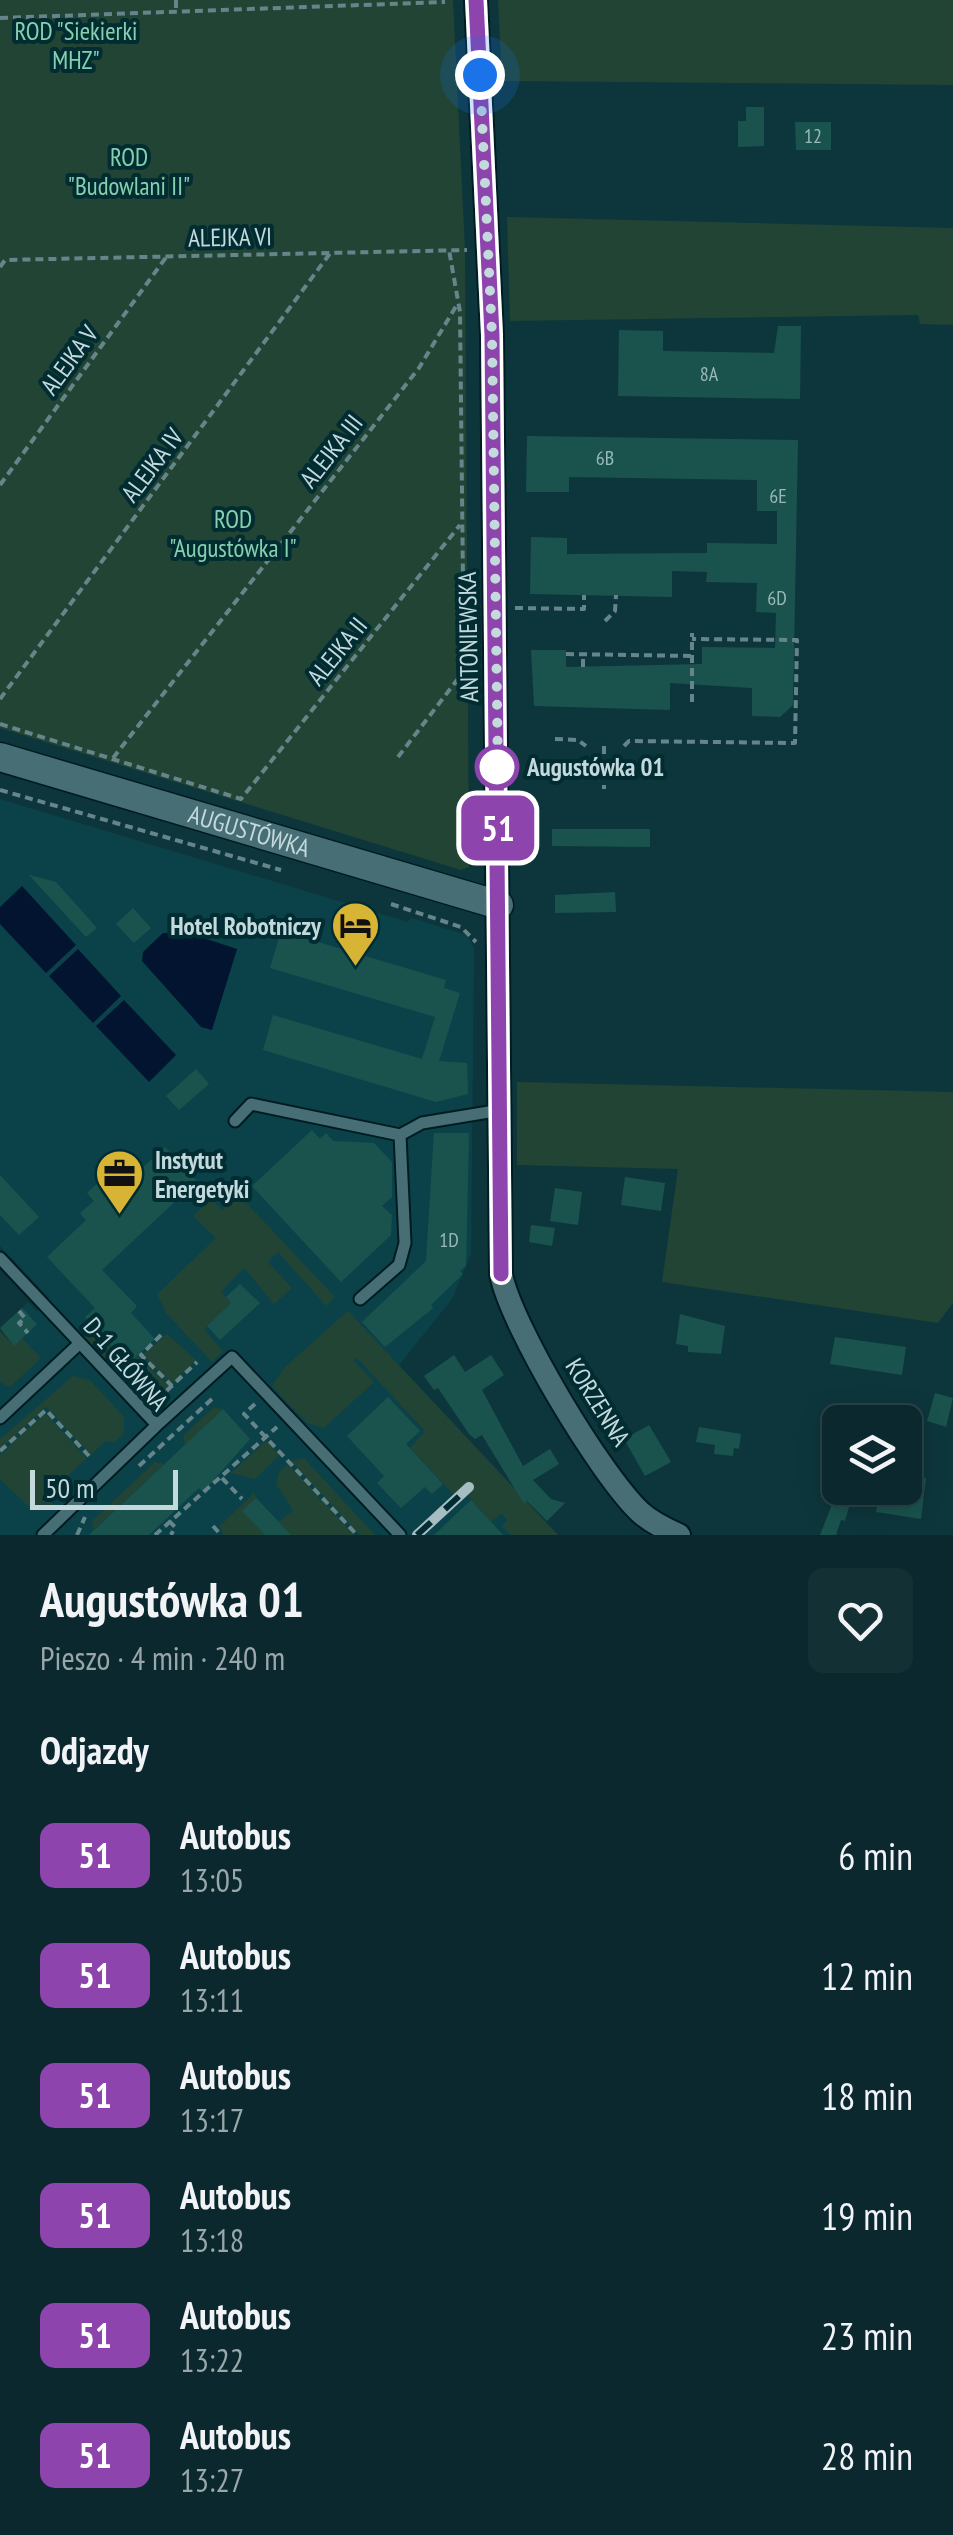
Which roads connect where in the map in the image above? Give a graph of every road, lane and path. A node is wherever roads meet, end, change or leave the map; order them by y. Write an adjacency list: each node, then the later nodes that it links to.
1 (176, 0): 5 (path)
2 (476, 0): 17 (street, ANTONIEWSKA)
3 (396, 2): 4 (path); 5 (path)
4 (445, 2)
5 (176, 14): 6 (path)
6 (0, 18)
7 (449, 250): 8 (path, ALEJKA VI); 9 (path, ALEJKA VI); 12 (path)
8 (465, 250)
9 (332, 252): 10 (path, ALEJKA VI); 25 (path, ALEJKA IV)
10 (167, 256): 11 (path, ALEJKA VI); 13 (path, ALEJKA V)
11 (2, 262)
12 (458, 303): 14 (path); 34 (path, ALEJKA III)
13 (0, 486)
14 (460, 525): 33 (path); 34 (path, ALEJKA II)
15 (584, 595): 17 (path)
16 (616, 595): 18 (path)
17 (495, 605): 39 (street, ANTONIEWSKA)
18 (606, 621)
19 (760, 640): 20 (path); 23 (path); 31 (path)
20 (759, 648)
21 (566, 654): 22 (path)
22 (583, 654): 23 (path); 24 (path)
23 (692, 656): 26 (path)
24 (583, 667)
25 (0, 699)
26 (692, 702)
27 (0, 724): 34 (path)
28 (555, 740): 29 (path)
29 (586, 746)
30 (604, 746): 35 (path)
31 (624, 746)
32 (0, 757): 39 (street, AUGUSTÓWKA)
33 (398, 757)
34 (113, 758)
35 (604, 789)
36 (0, 790): 37 (path)
37 (281, 870)
38 (391, 904): 40 (path)
39 (499, 905): 40 (street, ANTONIEWSKA)
40 (499, 972): 41 (street, ANTONIEWSKA)
41 (500, 1110): 43 (lane); 45 (street, ANTONIEWSKA)
42 (235, 1121): 43 (lane)
43 (400, 1135): 46 (lane)
44 (0, 1258): 50 (lane, D-1 GŁÓWNA)
45 (501, 1274): 75 (street, KORZENNA)
46 (360, 1299)
47 (19, 1310): 48 (path)
48 (28, 1333)
49 (162, 1335): 53 (path)
50 (80, 1343): 56 (lane); 57 (lane, D-1 GŁÓWNA)
51 (121, 1358): 53 (path)
52 (197, 1362): 53 (path)
53 (172, 1386)
54 (212, 1398): 62 (path)
55 (244, 1414): 59 (path)
56 (0, 1418)
57 (157, 1425): 68 (lane, D-1 GŁÓWNA); 74 (lane)
58 (278, 1426): 59 (path)
59 (264, 1436): 63 (path); 73 (path)
60 (0, 1451): 61 (path)
61 (89, 1456)
62 (128, 1477)
63 (222, 1478): 64 (path); 66 (path)
64 (242, 1498)
65 (85, 1516): 69 (path)
66 (170, 1521): 70 (path); 71 (path)
67 (212, 1526): 72 (path)
68 (42, 1534)
69 (77, 1535)
70 (155, 1535)
71 (171, 1535)
72 (220, 1535)
73 (357, 1535)
74 (400, 1535)
75 (680, 1535)

